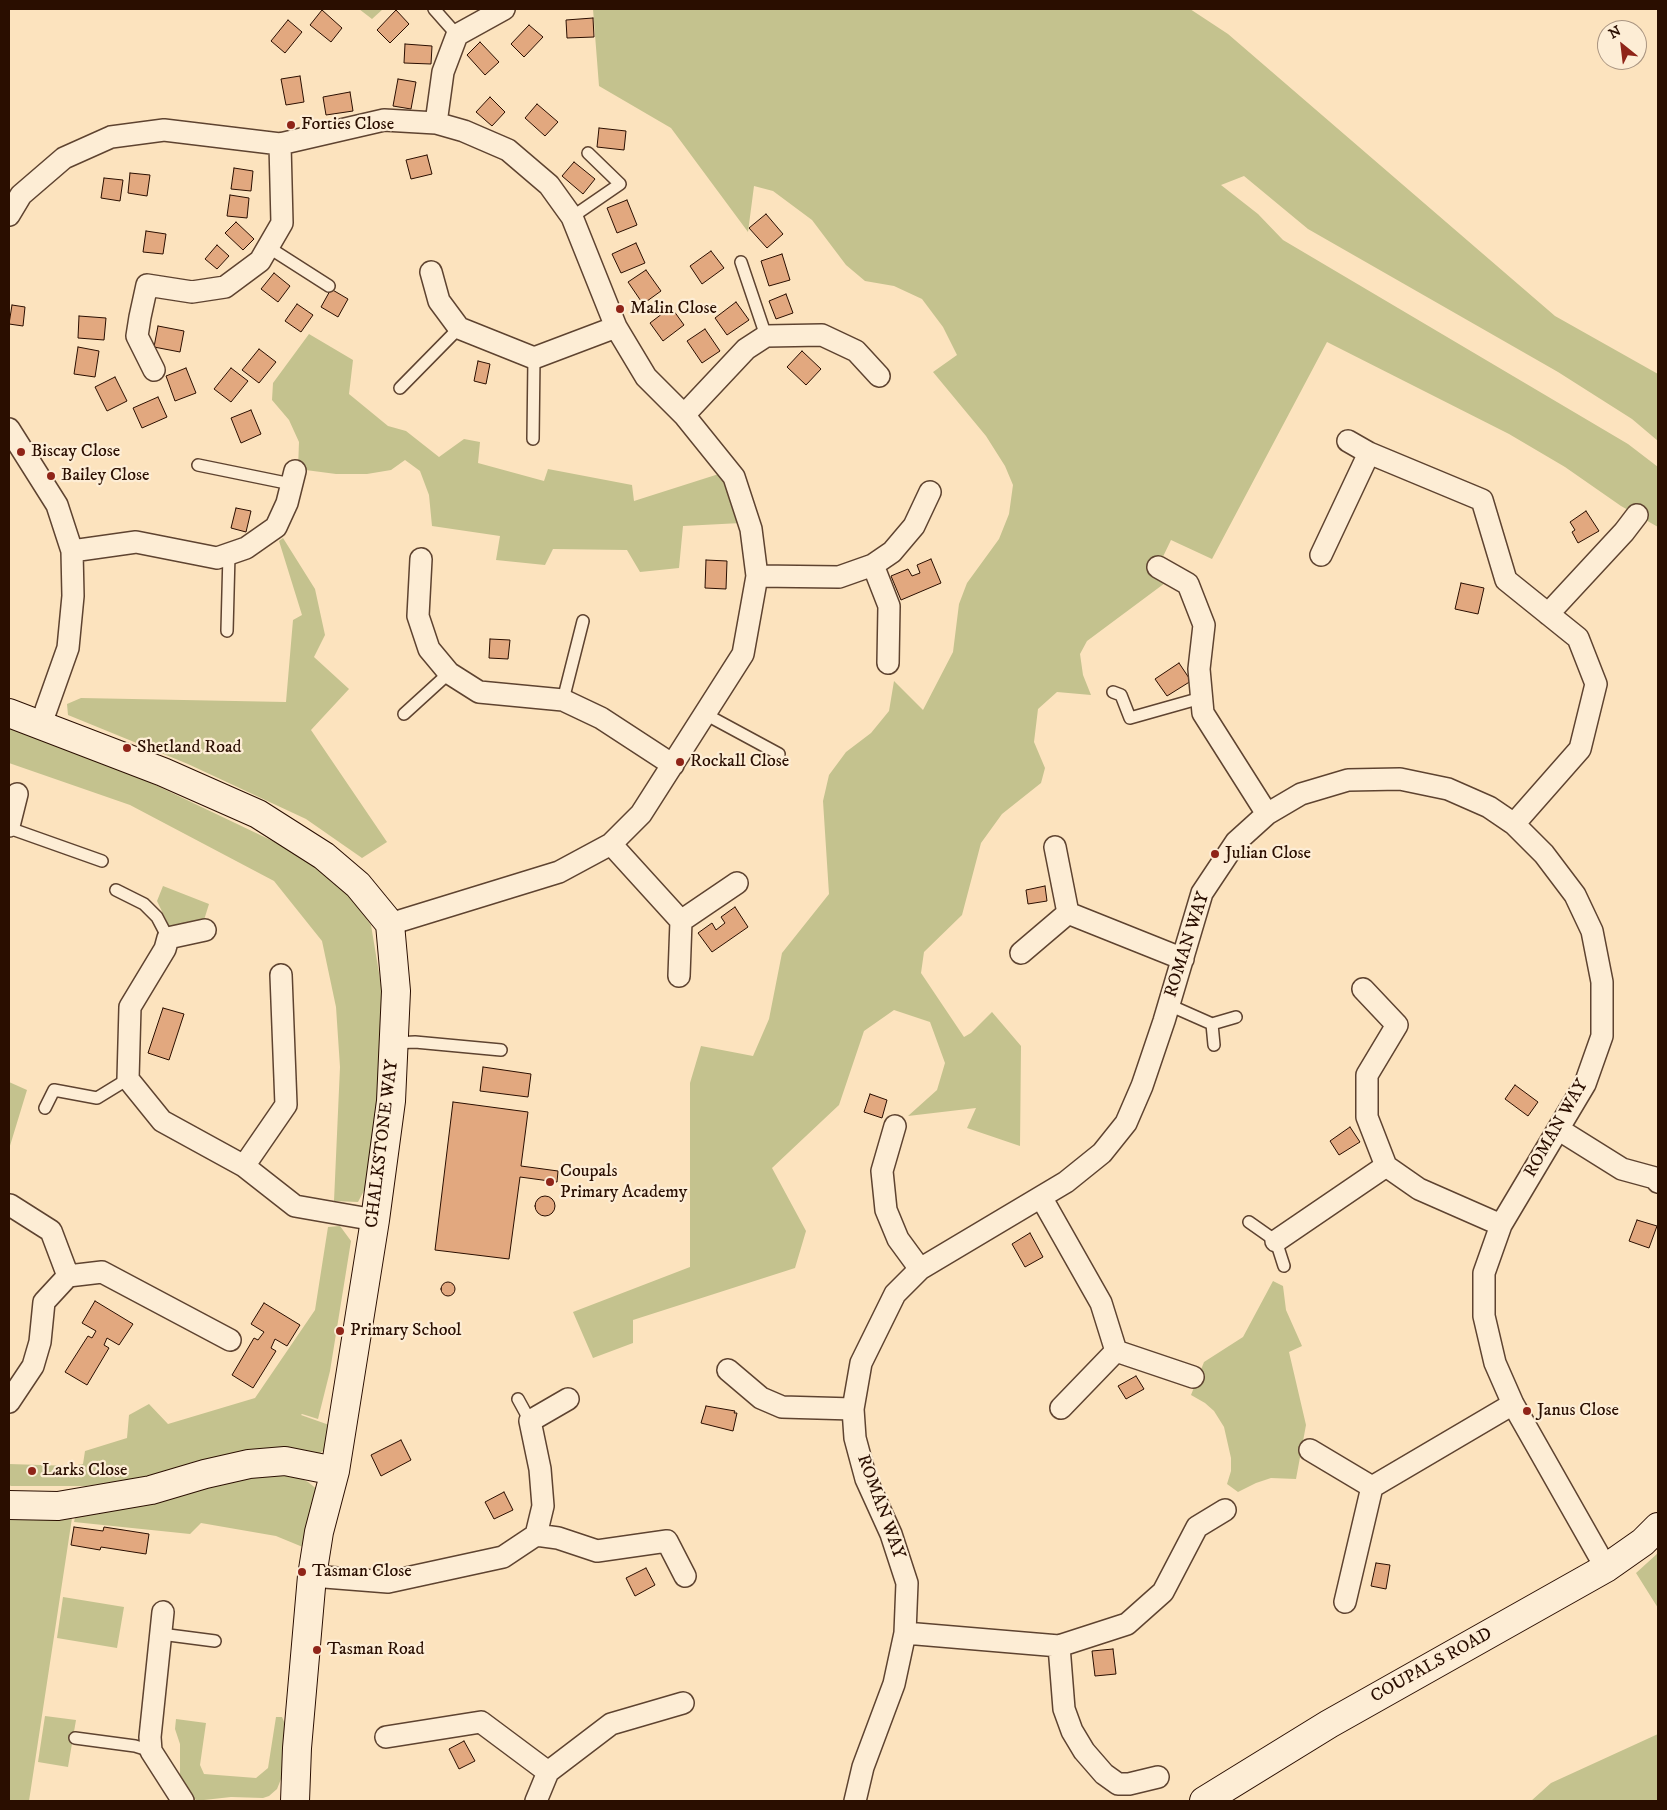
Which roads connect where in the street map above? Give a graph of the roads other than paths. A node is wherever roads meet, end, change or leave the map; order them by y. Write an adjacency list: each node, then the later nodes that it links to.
1 (434, 9): 3 (lane)
2 (504, 9): 3 (street)
3 (457, 34): 4 (street)
4 (436, 123): 5 (street); 9 (street)
5 (280, 144): 7 (street); 10 (street)
6 (588, 153): 9 (lane)
7 (15, 189): 8 (street)
8 (9, 215)
9 (572, 217): 14 (street)
10 (268, 247): 13 (lane); 18 (street)
11 (741, 262): 16 (lane)
12 (431, 272): 15 (street)
13 (329, 286)
14 (616, 327): 17 (street); 21 (street)
15 (459, 328): 17 (street); 20 (lane)
16 (766, 336): 19 (street); 21 (street)
17 (534, 358): 23 (lane)
18 (154, 370)
19 (879, 376)
20 (400, 388)
21 (684, 415): 36 (street)
22 (9, 429): 30 (street)
23 (533, 439)
24 (1348, 441): 25 (street)
25 (1369, 453): 32 (street); 37 (street)
26 (198, 465): 27 (lane)
27 (293, 477): 31 (street)
28 (930, 492): 34 (street)
29 (1637, 515): 37 (street)
30 (72, 551): 31 (street); 48 (street)
31 (229, 554): 39 (lane)
32 (1321, 555)
33 (421, 559): 41 (street)
34 (874, 565): 36 (street); 40 (street)
35 (1158, 567): 43 (street)
36 (757, 576): 47 (street)
37 (1548, 614): 53 (street)
38 (583, 622): 44 (lane)
39 (228, 631)
40 (888, 663)
41 (449, 673): 44 (street); 46 (lane)
42 (1113, 692): 43 (lane)
43 (1202, 698): 52 (street)
44 (563, 700): 50 (street)
45 (9, 713): 48 (street)
46 (404, 714)
47 (705, 714): 49 (lane); 50 (street)
48 (41, 724): 62 (street)
49 (778, 754)
50 (673, 765): 55 (street)
51 (17, 794): 54 (street)
52 (1267, 814): 53 (street, ROMAN WAY); 66 (street, ROMAN WAY)
53 (1514, 824): 79 (street, ROMAN WAY)
54 (9, 827): 57 (lane)
55 (611, 844): 61 (street); 62 (street)
56 (1055, 847): 60 (street)
57 (102, 861)
58 (737, 883): 61 (street)
59 (116, 890): 64 (lane)
60 (1068, 913): 65 (street); 66 (street)
61 (681, 921): 68 (street)
62 (390, 924): 73 (street, CHALKSTONE WAY)
63 (205, 930): 64 (street)
64 (168, 938): 76 (street)
65 (1021, 953)
66 (1183, 959): 70 (street, ROMAN WAY)
67 (281, 975): 80 (street)
68 (679, 976)
69 (1363, 989): 81 (street)
70 (1169, 1005): 72 (lane); 83 (street, ROMAN WAY)
71 (1236, 1017): 72 (lane)
72 (1212, 1024): 74 (lane)
73 (394, 1043): 75 (lane); 85 (street, CHALKSTONE WAY)
74 (1214, 1045)
75 (501, 1050)
76 (128, 1079): 77 (lane); 80 (street)
77 (44, 1108)
78 (895, 1126): 90 (street)
79 (1558, 1129): 82 (street); 87 (street, ROMAN WAY)
80 (244, 1166): 85 (street)
81 (1386, 1166): 87 (street); 88 (street)
82 (1658, 1182)
83 (1041, 1197): 90 (street, ROMAN WAY); 93 (street)
84 (10, 1205): 91 (street)
85 (375, 1220): 104 (street, CHALKSTONE WAY)
86 (1249, 1222): 88 (lane)
87 (1501, 1225): 99 (street, ROMAN WAY)
88 (1276, 1240): 89 (lane)
89 (1284, 1266)
90 (920, 1269): 101 (street, ROMAN WAY)
91 (68, 1276): 92 (street); 98 (street)
92 (230, 1340)
93 (1116, 1350): 95 (street); 100 (street)
94 (728, 1370): 101 (street)
95 (1193, 1377)
96 (518, 1399): 102 (lane)
97 (568, 1399): 102 (street)
98 (9, 1402)
99 (1513, 1404): 105 (street); 110 (street, ROMAN WAY)
100 (1061, 1408)
101 (853, 1409): 115 (street, ROMAN WAY)
102 (530, 1421): 109 (street)
103 (1310, 1450): 105 (street)
104 (335, 1471): 106 (street); 111 (street, CHALKSTONE WAY)
105 (1372, 1486): 113 (street)
106 (9, 1505)
107 (1225, 1510): 118 (street)
108 (1658, 1527): 110 (street, COUPALS ROAD)
109 (536, 1535): 111 (street); 112 (street)
110 (1606, 1568): 129 (street, COUPALS ROAD)
111 (312, 1576): 126 (street, CHALKSTONE WAY)
112 (685, 1576)
113 (1345, 1602)
114 (163, 1612): 116 (street)
115 (905, 1633): 118 (street); 128 (street, ROMAN WAY)
116 (161, 1634): 117 (lane); 122 (street)
117 (215, 1641)
118 (1059, 1646): 124 (street)
119 (683, 1703): 123 (street)
120 (386, 1737): 123 (street)
121 (75, 1738): 122 (lane)
122 (151, 1750): 125 (street)
123 (548, 1772): 127 (street)
124 (1158, 1777)
125 (183, 1801)
126 (295, 1801)
127 (536, 1801)
128 (856, 1801)
129 (1204, 1801)

